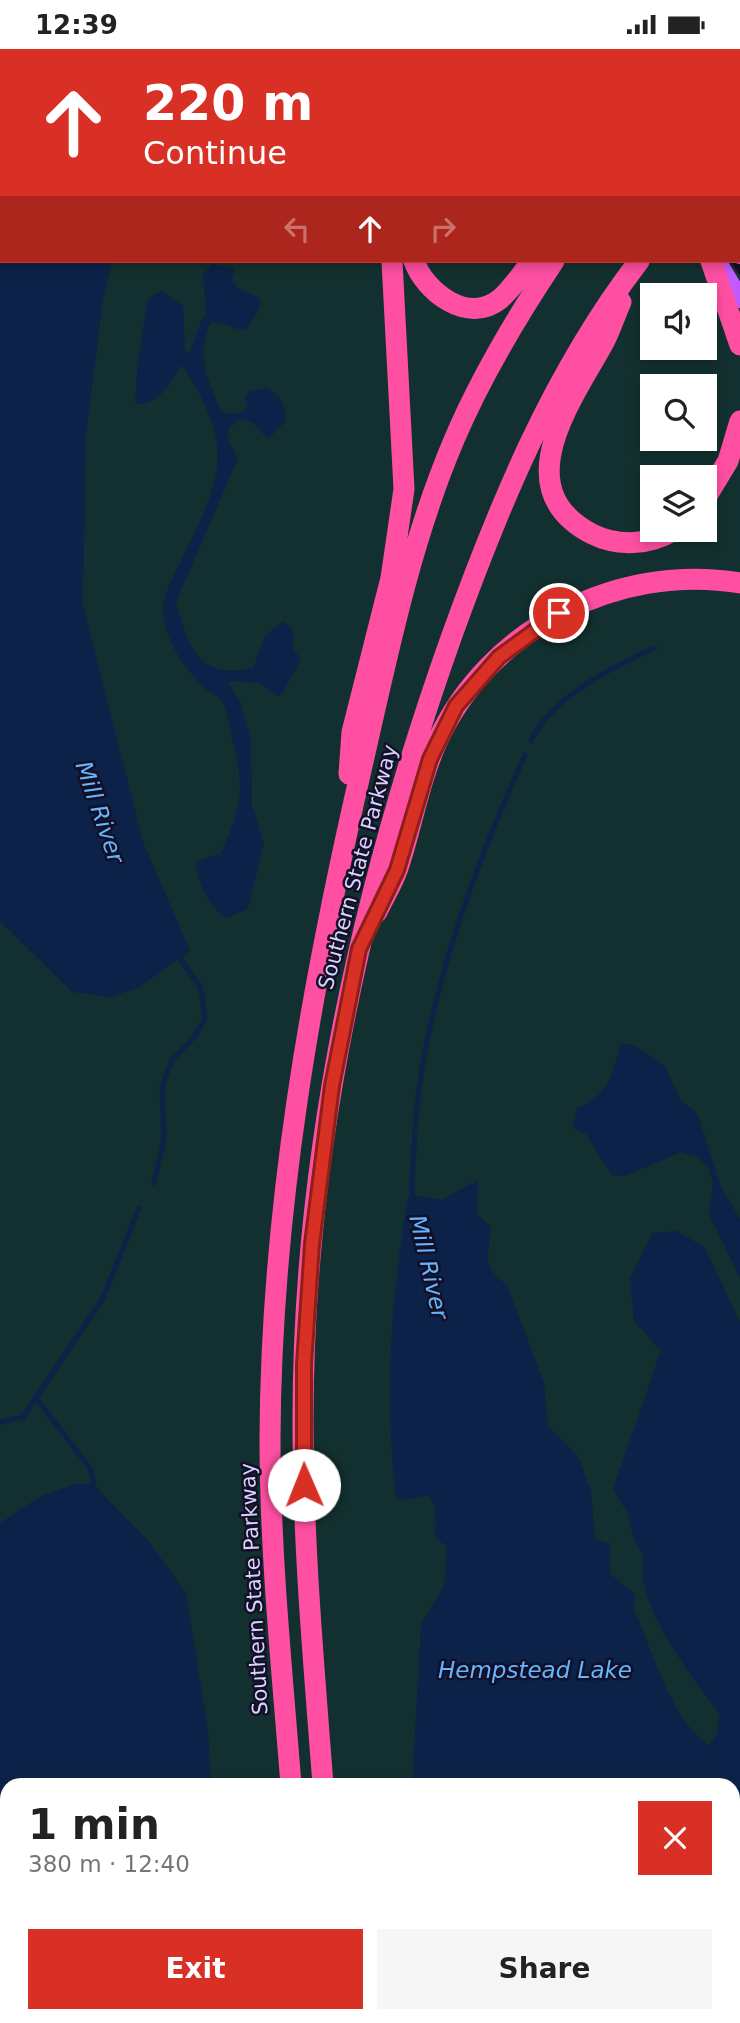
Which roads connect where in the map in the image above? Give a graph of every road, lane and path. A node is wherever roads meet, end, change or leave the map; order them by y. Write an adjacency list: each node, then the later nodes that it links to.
1 (393, 263): 15 (highway)
2 (415, 263): 3 (highway)
3 (529, 263)
4 (553, 263): 15 (highway, Southern State Parkway)
5 (637, 263): 16 (highway, Southern State Parkway)
6 (638, 263): 13 (highway)
7 (711, 263): 10 (highway)
8 (718, 263): 9 (main road)
9 (740, 299)
10 (740, 345)
11 (740, 421): 12 (highway)
12 (717, 479)
13 (641, 542)
14 (740, 583): 16 (highway)
15 (343, 851): 17 (highway, Southern State Parkway)
16 (359, 949): 18 (highway, Southern State Parkway)
17 (290, 1778)
18 (323, 1778)

